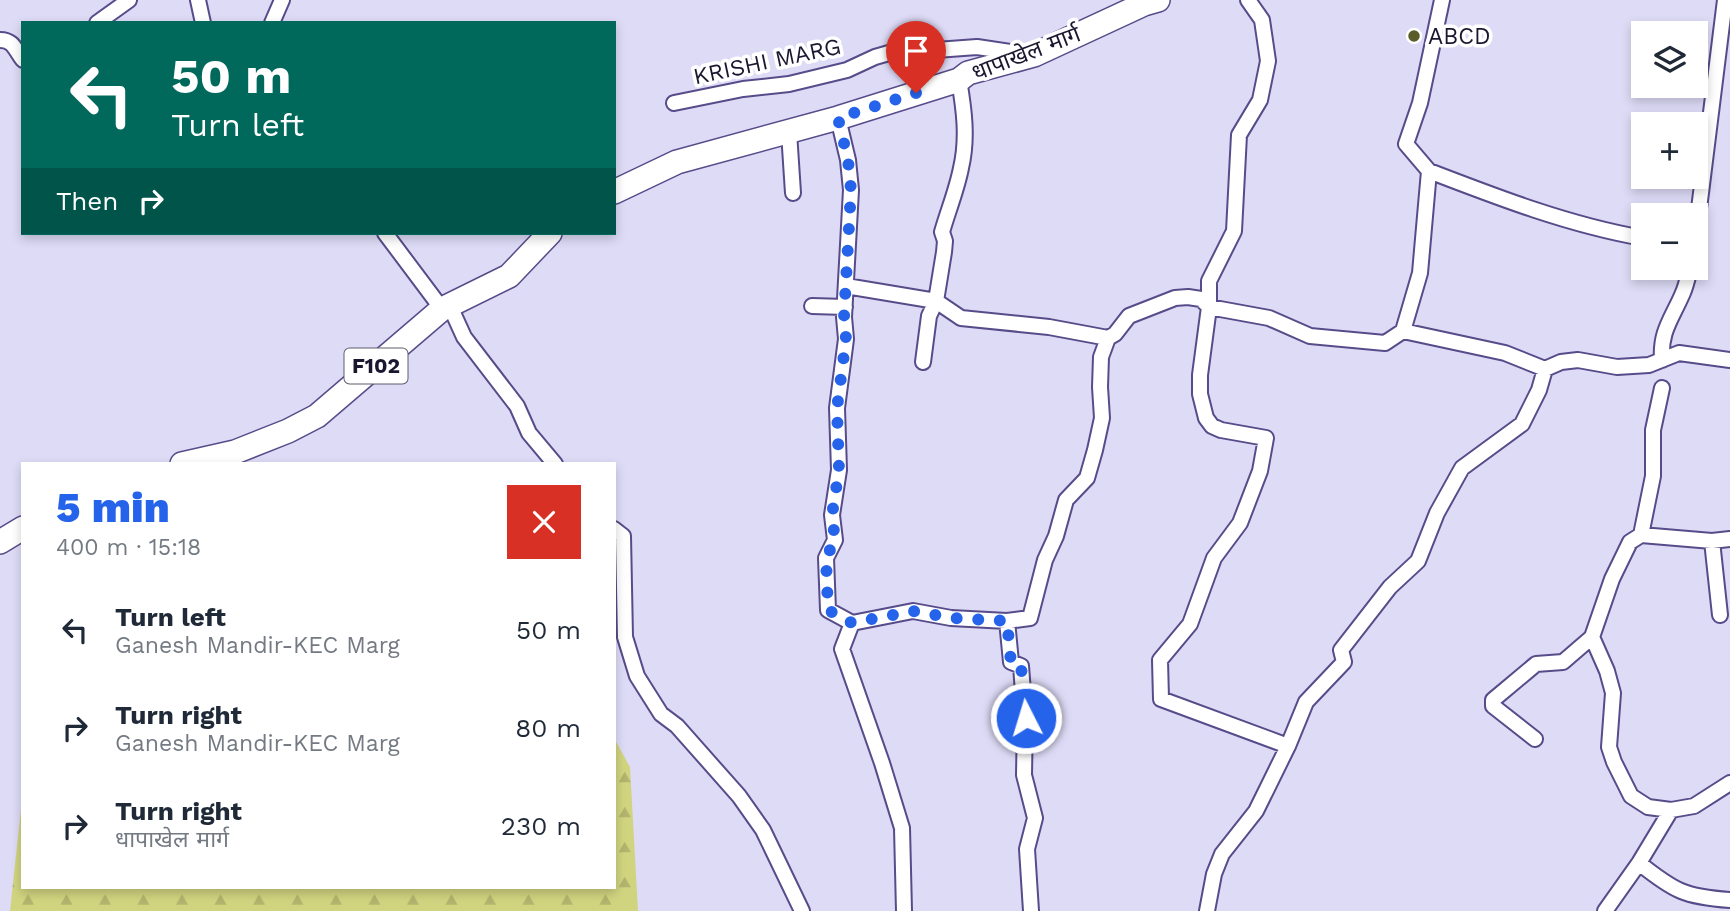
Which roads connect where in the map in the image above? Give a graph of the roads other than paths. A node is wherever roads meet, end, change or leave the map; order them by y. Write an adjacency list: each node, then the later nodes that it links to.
1 (198, 0): 9 (street)
2 (282, 0): 10 (street)
3 (1158, 0): 12 (main road, धापाखेल मार्ग)
4 (1248, 0): 31 (street)
5 (1442, 0): 18 (street)
6 (1724, 0): 21 (street)
7 (119, 1): 8 (street)
8 (99, 21)
9 (203, 21)
10 (273, 21)
11 (0, 40): 13 (street)
12 (1034, 55): 14 (main road, धापाखेल मार्ग); 15 (street, KRISHI MARG)
13 (21, 57)
14 (959, 80): 16 (main road, धापाखेल मार्ग); 27 (street)
15 (674, 103)
16 (838, 118): 17 (main road, धापाखेल मार्ग); 26 (street)
17 (789, 132): 19 (main road, धापाखेल मार्ग); 20 (street)
18 (1429, 171): 24 (street); 32 (street)
19 (616, 191)
20 (793, 193)
21 (1700, 203)
22 (387, 235): 28 (street)
23 (548, 235): 28 (main road, F102)
24 (1631, 236)
25 (1686, 280): 34 (street)
26 (846, 286): 27 (street); 30 (street)
27 (936, 300): 33 (street); 36 (street)
28 (446, 306): 39 (main road, F102); 41 (street)
29 (812, 306): 30 (street)
30 (845, 307): 50 (street)
31 (1209, 307): 32 (street); 33 (street); 53 (street)
32 (1403, 331): 37 (street)
33 (1108, 338): 49 (street)
34 (1662, 360): 35 (street); 37 (street)
35 (1730, 360)
36 (923, 362)
37 (1545, 369): 53 (street)
38 (1662, 388): 44 (street)
39 (238, 458): 40 (main road, F102)
40 (201, 462)
41 (553, 462)
42 (21, 529): 47 (main road)
43 (616, 531): 58 (street)
44 (1641, 535): 46 (street); 51 (street)
45 (1730, 539): 46 (street)
46 (1712, 541): 48 (street)
47 (0, 542)
48 (1720, 615)
49 (1007, 621): 50 (street); 60 (street)
50 (852, 623): 59 (street)
51 (1592, 637): 52 (street); 55 (street)
52 (1535, 739)
53 (1288, 746): 61 (street)
54 (1730, 783): 55 (street)
55 (1671, 810): 56 (street)
56 (1639, 863): 57 (street); 62 (street)
57 (1730, 900)
58 (802, 911)
59 (904, 911)
60 (1031, 911)
61 (1207, 911)
62 (1605, 911)

